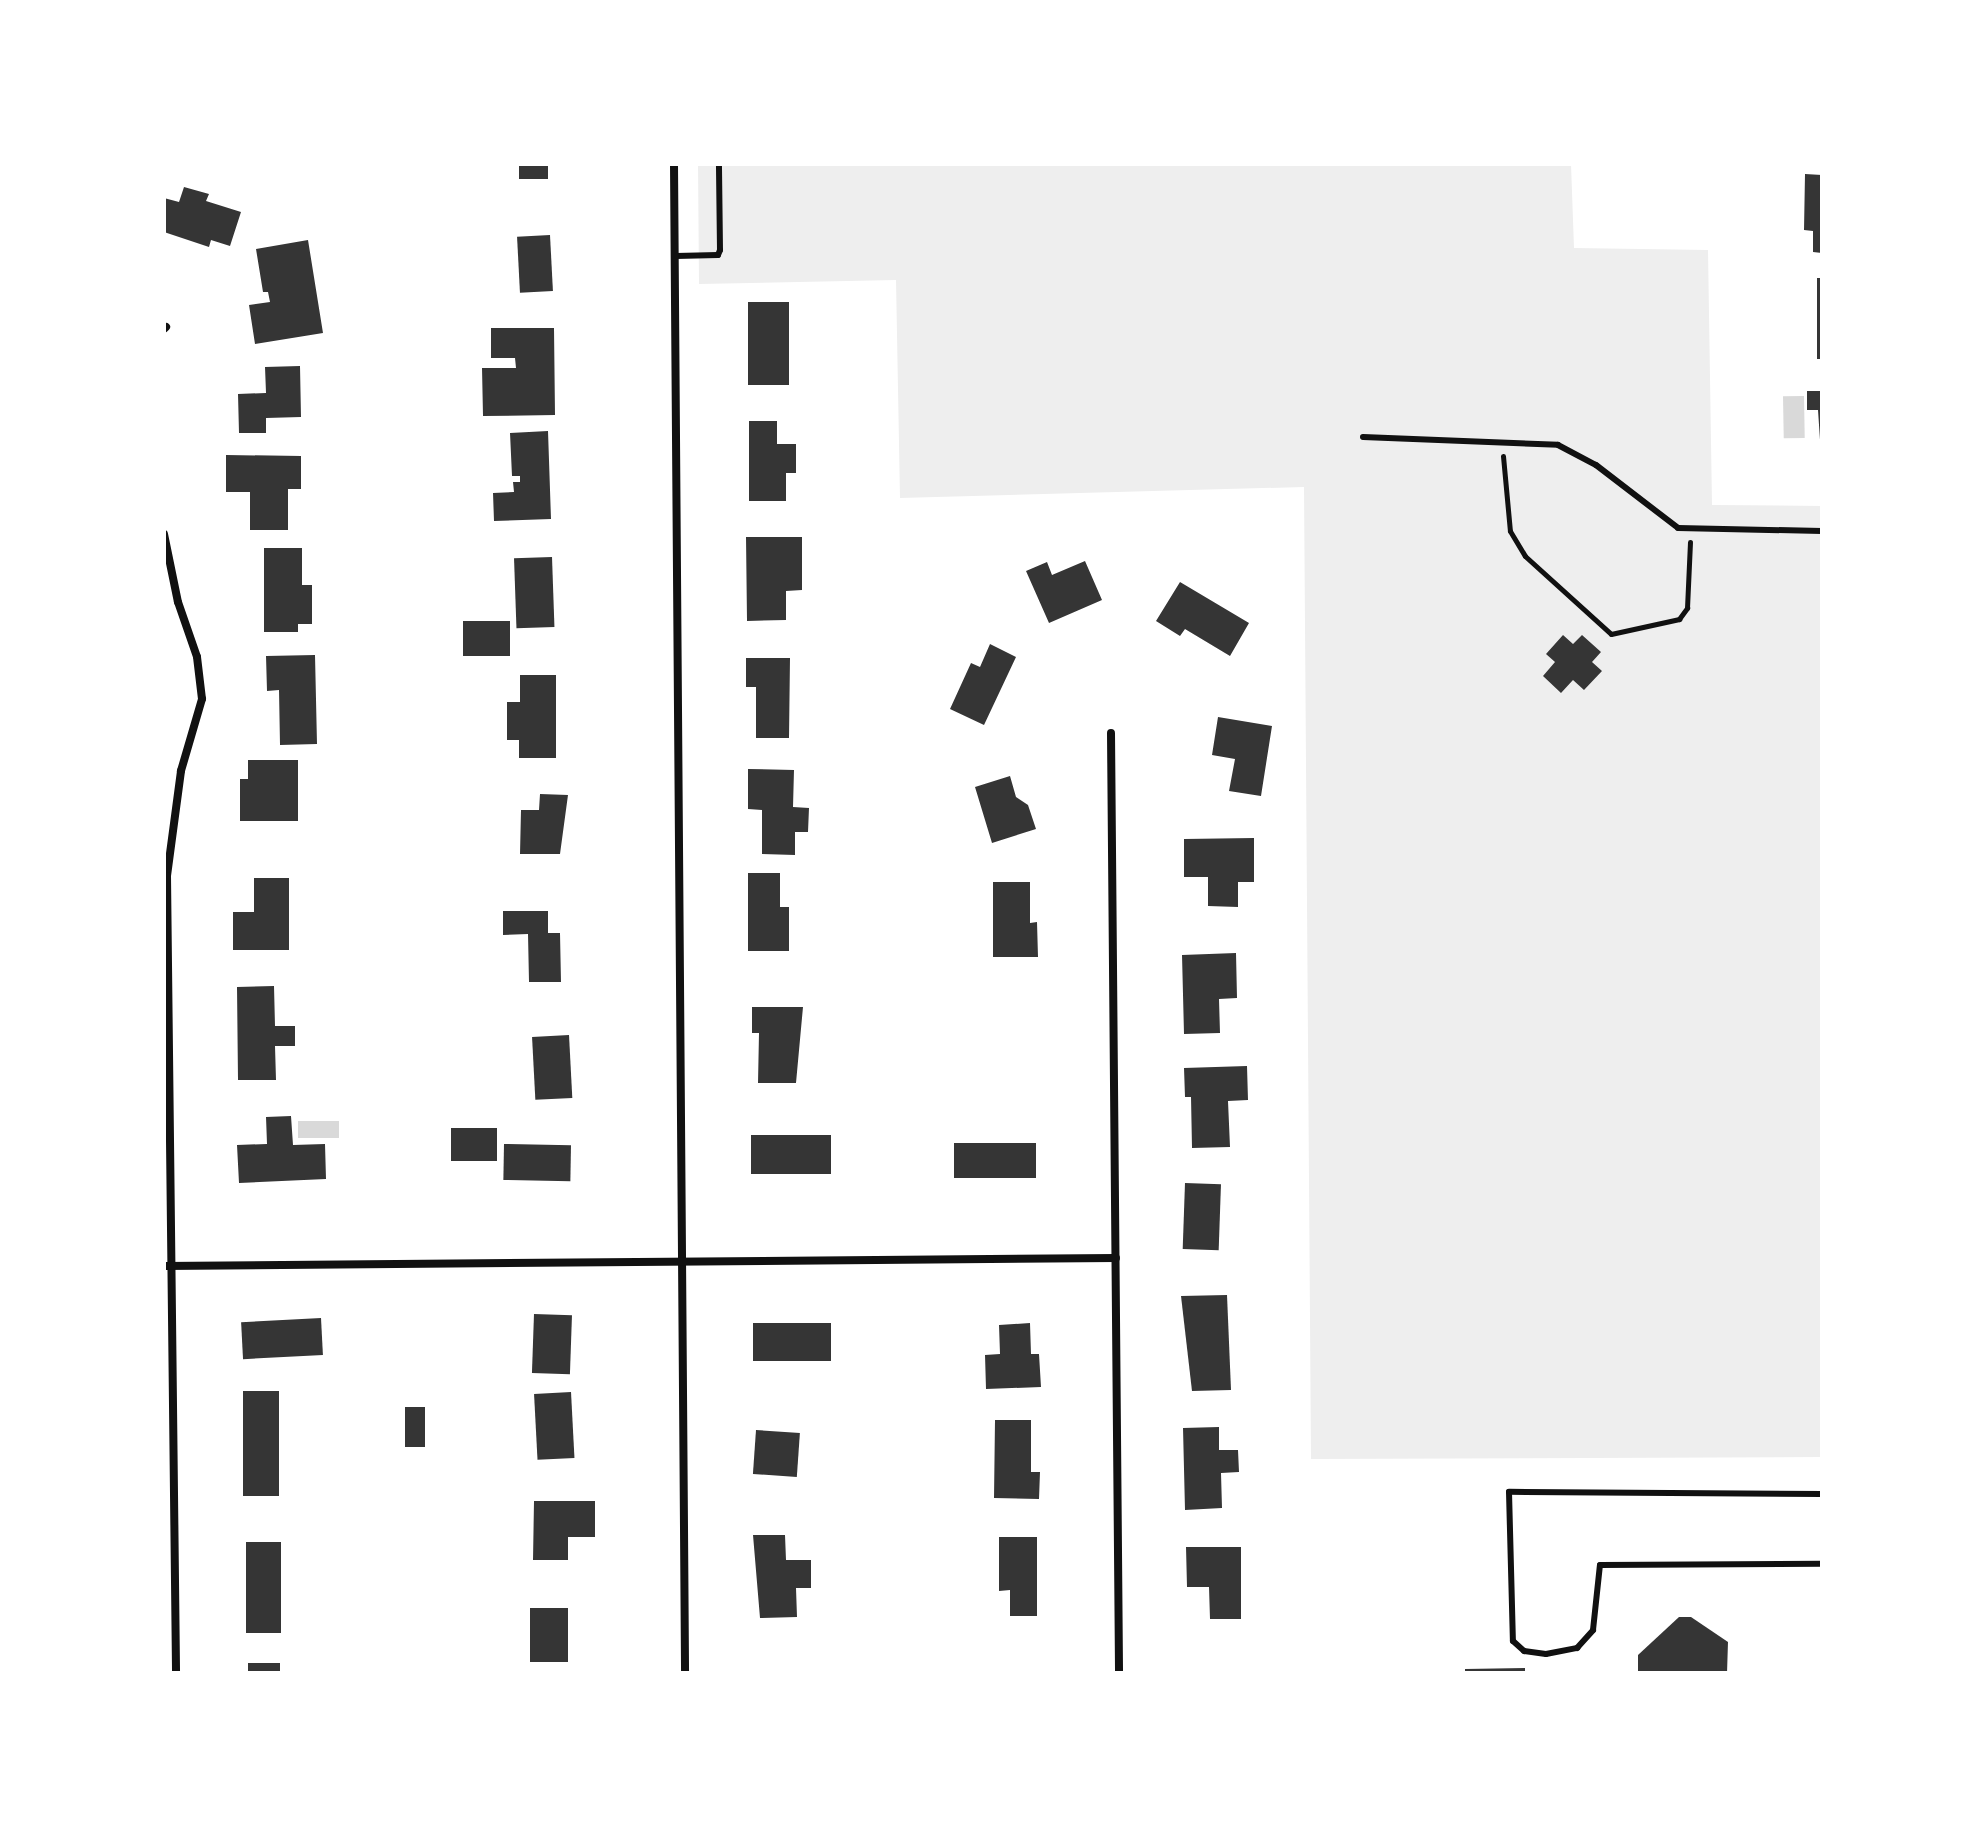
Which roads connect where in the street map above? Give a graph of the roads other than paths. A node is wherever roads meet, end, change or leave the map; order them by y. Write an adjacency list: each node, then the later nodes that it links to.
1 (674, 164): 3 (street)
2 (719, 164): 3 (lane)
3 (676, 256): 9 (street)
4 (1363, 437): 5 (lane)
5 (1822, 531)
6 (164, 534): 10 (street)
7 (1111, 733): 8 (street)
8 (1116, 1258): 9 (street); 15 (street)
9 (680, 1262): 10 (street); 14 (street)
10 (168, 1266): 13 (street)
11 (1822, 1494): 12 (lane)
12 (1822, 1564)
13 (176, 1673)
14 (685, 1673)
15 (1119, 1673)

